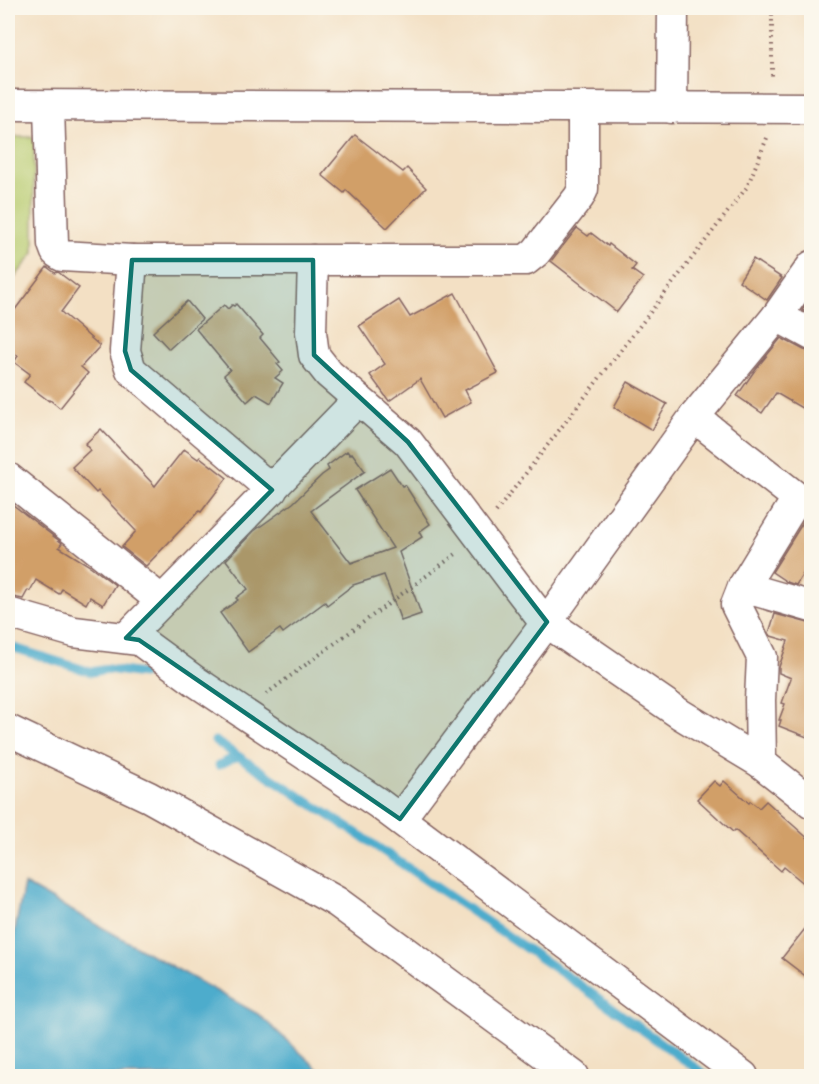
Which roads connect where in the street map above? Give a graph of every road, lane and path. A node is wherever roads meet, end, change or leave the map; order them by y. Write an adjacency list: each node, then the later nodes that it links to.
1 (673, 8): 6 (street)
2 (772, 8): 7 (path)
3 (8, 105): 4 (street)
4 (49, 106): 5 (street); 9 (street)
5 (583, 108): 6 (street); 10 (street)
6 (672, 108): 7 (street)
7 (771, 108): 8 (street); 19 (path)
8 (812, 108)
9 (132, 260): 10 (street); 17 (street)
10 (313, 260): 14 (street)
11 (812, 266): 12 (street)
12 (777, 316): 13 (street); 15 (street)
13 (812, 335)
14 (358, 399): 17 (street); 19 (street)
15 (694, 417): 18 (street); 24 (street)
16 (8, 478): 21 (street)
17 (272, 490): 21 (street)
18 (806, 500): 20 (street)
19 (477, 535): 24 (street); 26 (path)
20 (743, 587): 22 (street); 28 (street)
21 (162, 602): 25 (street)
22 (812, 607)
23 (8, 614): 25 (street)
24 (547, 622): 28 (street); 30 (street)
25 (126, 639): 26 (street)
26 (242, 712): 30 (street)
27 (8, 730): 31 (street)
28 (761, 763): 29 (street)
29 (812, 803)
30 (400, 819): 32 (street)
31 (574, 1077)
32 (743, 1077)

